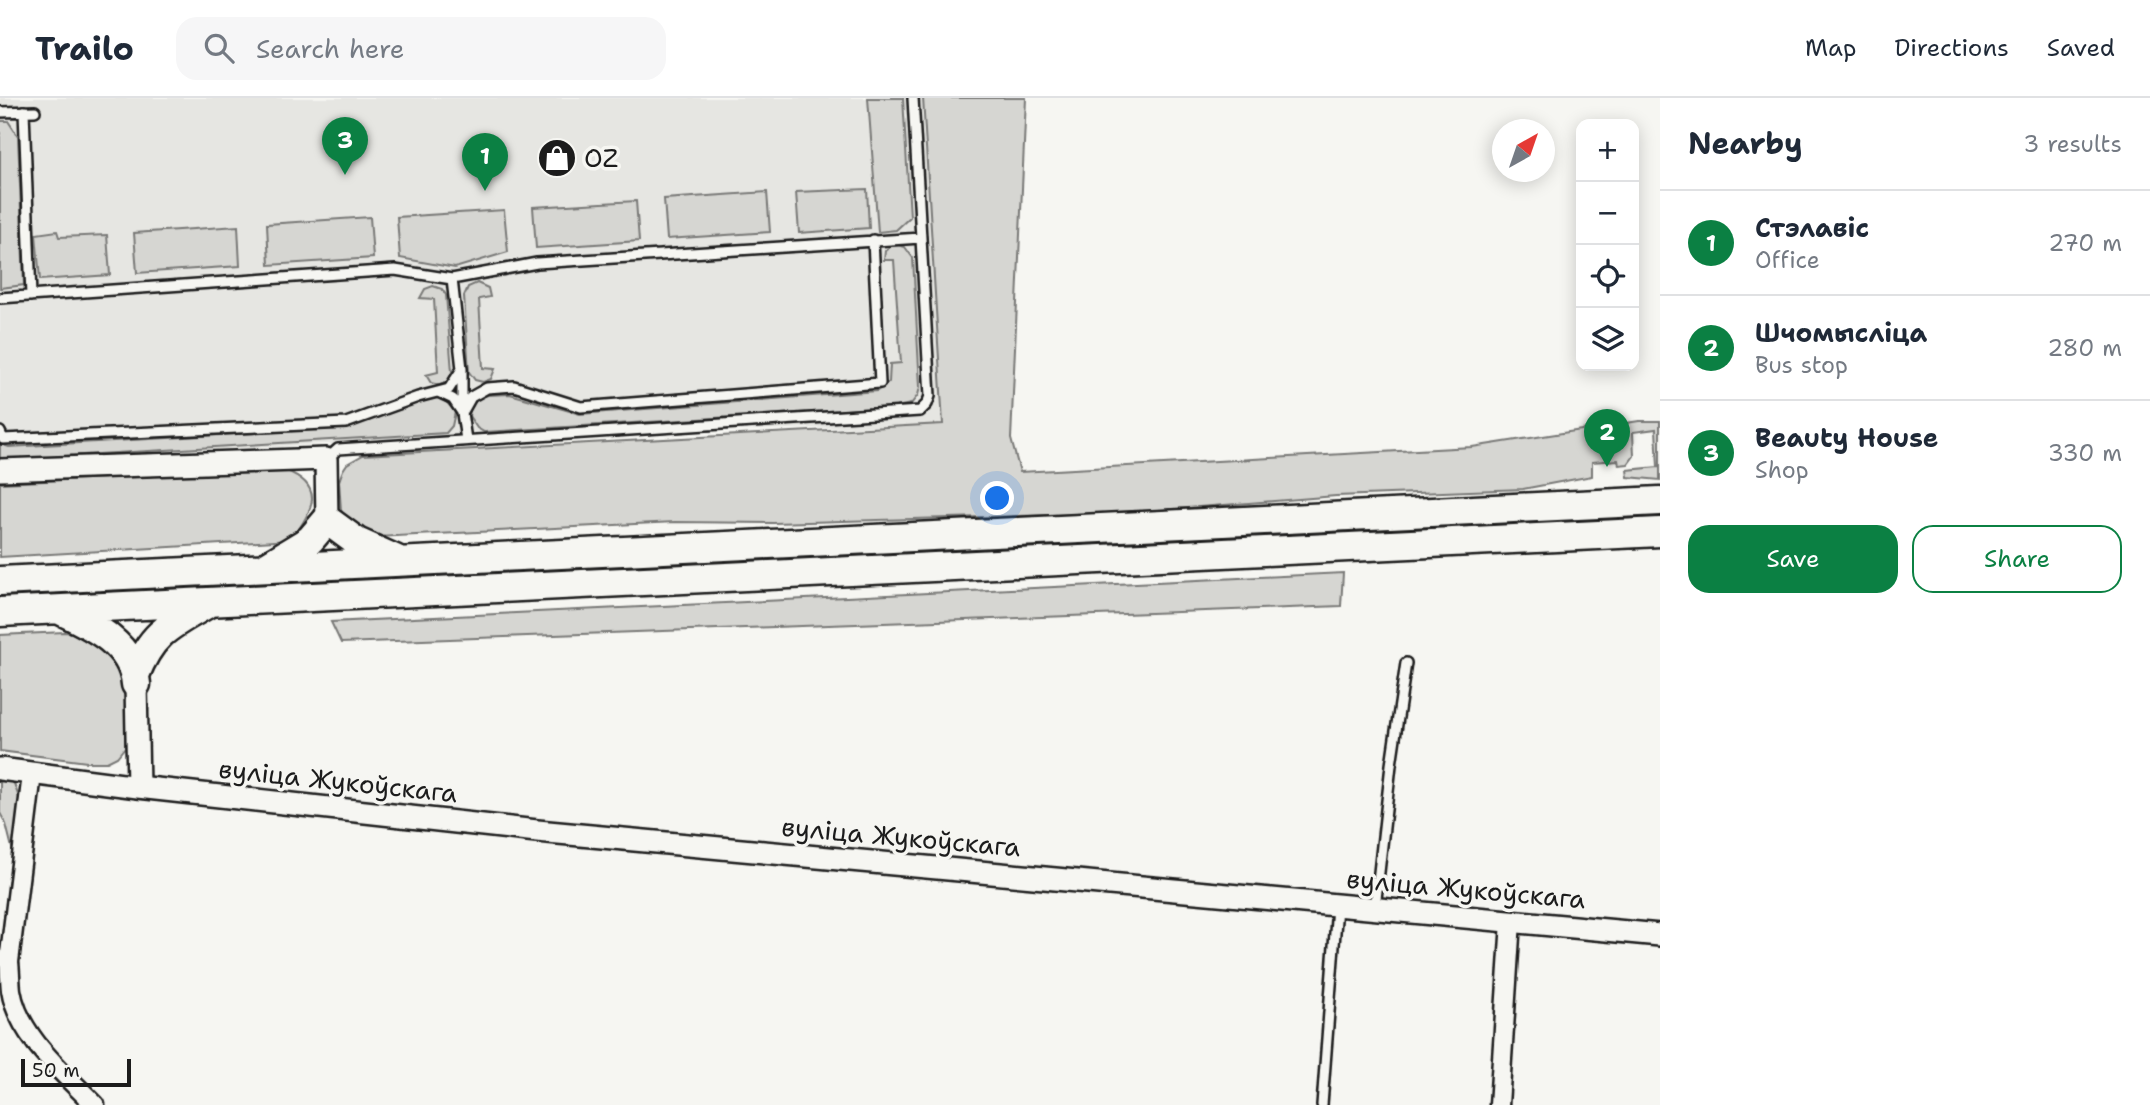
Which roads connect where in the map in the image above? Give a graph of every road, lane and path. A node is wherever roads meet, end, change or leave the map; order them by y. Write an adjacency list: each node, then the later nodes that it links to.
1 (913, 98): 5 (lane)
2 (24, 111): 3 (lane); 4 (lane); 8 (lane)
3 (35, 111)
4 (0, 112)
5 (921, 238): 6 (lane); 14 (lane)
6 (873, 240): 7 (lane); 12 (lane)
7 (452, 279): 8 (lane); 10 (lane)
8 (31, 296): 9 (lane)
9 (0, 298)
10 (462, 369): 11 (lane); 12 (lane)
11 (438, 392): 12 (lane); 13 (lane)
12 (462, 413): 14 (lane)
13 (0, 432)
14 (466, 440): 15 (lane)
15 (326, 459): 16 (street); 18 (street)
16 (0, 470)
17 (1660, 501): 20 (highway)
18 (327, 520): 20 (highway); 21 (highway)
19 (1660, 532): 23 (highway)
20 (404, 562): 21 (highway)
21 (263, 568): 22 (highway)
22 (0, 581)
23 (208, 603): 24 (highway); 27 (highway)
24 (57, 609): 25 (highway); 27 (highway)
25 (0, 612)
26 (1406, 663): 32 (lane)
27 (136, 679): 30 (street)
28 (0, 769): 29 (street, вуліца Жукоўскага)
29 (32, 774): 30 (street, вуліца Жукоўскага); 35 (street)
30 (138, 788): 31 (street, вуліца Жукоўскага)
31 (1337, 906): 32 (street, вуліца Жукоўскага); 36 (lane)
32 (1375, 908): 33 (street, вуліца Жукоўскага)
33 (1511, 921): 34 (street, вуліца Жукоўскага); 37 (street)
34 (1660, 935)
35 (95, 1105)
36 (1322, 1105)
37 (1499, 1105)

